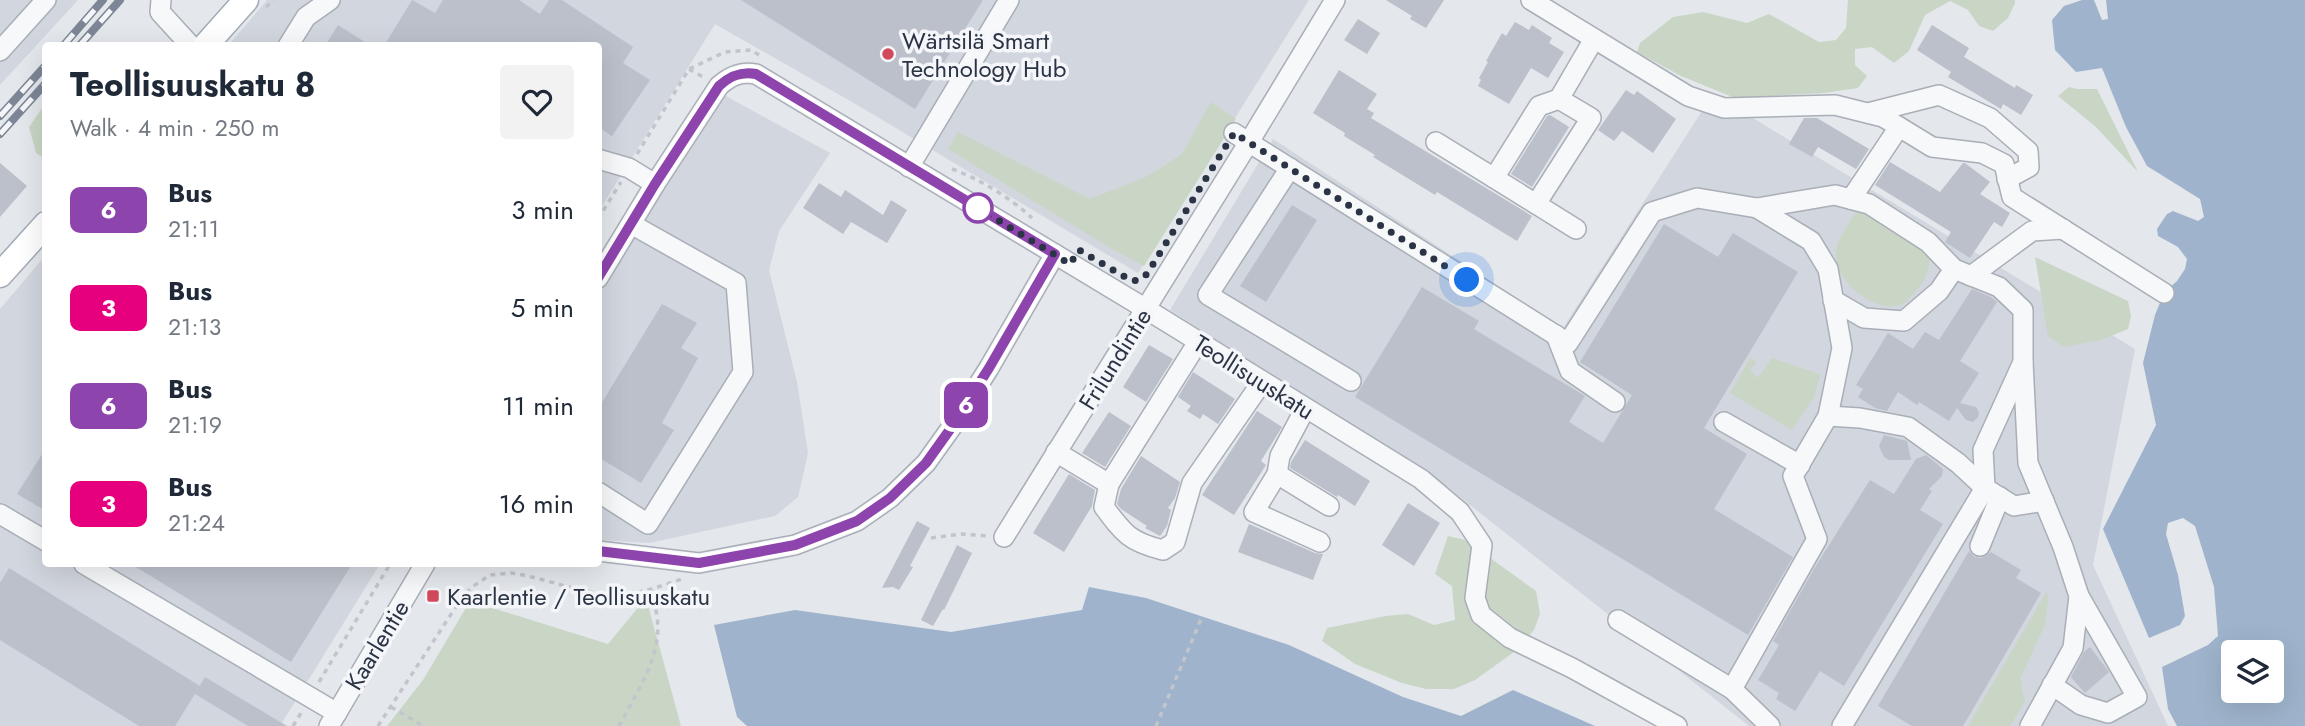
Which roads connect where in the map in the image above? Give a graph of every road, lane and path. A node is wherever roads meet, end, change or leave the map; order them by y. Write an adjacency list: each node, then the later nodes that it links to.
1 (46, 0): 12 (street)
2 (160, 0): 9 (street)
3 (246, 0): 10 (main road)
4 (330, 0): 11 (street)
5 (1009, 0): 19 (street)
6 (1335, 0): 17 (street, Frilundintie)
7 (1531, 0): 8 (street)
8 (1594, 39): 14 (street); 15 (street)
9 (187, 42)
10 (209, 42)
11 (290, 42)
12 (0, 51)
13 (760, 66): 19 (street, Teollisuuskatu); 21 (path); 25 (street)
14 (1559, 99): 23 (street); 27 (street)
15 (1866, 113): 16 (street); 24 (street)
16 (1899, 127): 24 (street); 26 (street)
17 (1242, 138): 22 (street); 41 (street, Frilundintie)
18 (1436, 142): 23 (street)
19 (913, 159): 30 (path); 35 (street, Teollisuuskatu)
20 (602, 160): 21 (street)
21 (629, 167): 25 (street); 29 (path)
22 (1290, 169): 42 (street); 45 (street)
23 (1494, 178): 27 (street)
24 (2007, 179): 34 (street)
25 (655, 184): 31 (street)
26 (1851, 199): 28 (street); 37 (street)
27 (1536, 204): 33 (street)
28 (1756, 208): 40 (street); 42 (street)
29 (602, 212)
30 (1038, 223)
31 (631, 224): 36 (street); 56 (street)
32 (42, 228): 38 (main road)
33 (1576, 229)
34 (2063, 229): 37 (street); 39 (street)
35 (1055, 254): 41 (street, Teollisuuskatu); 65 (street)
36 (602, 271)
37 (1963, 273): 40 (street); 44 (street)
38 (0, 275)
39 (2164, 293)
40 (1833, 300): 49 (street)
41 (1146, 309): 43 (street, Teollisuuskatu); 51 (street, Frilundintie)
42 (1556, 335): 47 (street)
43 (1198, 342): 46 (street, Teollisuuskatu); 54 (street)
44 (2023, 362): 55 (street); 57 (street)
45 (1351, 381)
46 (1262, 382): 48 (street, Teollisuuskatu); 54 (street)
47 (1615, 402)
48 (1305, 409): 53 (street); 85 (street, Teollisuuskatu)
49 (1828, 416): 52 (street); 55 (street)
50 (1724, 422): 52 (street)
51 (1056, 452): 54 (street); 60 (street, Frilundintie)
52 (1800, 465): 75 (street)
53 (1277, 474): 58 (street); 63 (street)
54 (1109, 484)
55 (1993, 493): 57 (street); 64 (street); 79 (street)
56 (602, 495)
57 (2044, 501): 71 (street)
58 (1329, 506)
59 (0, 514): 62 (street)
60 (1004, 537): 61 (path)
61 (931, 538)
62 (42, 539)
63 (1320, 542)
64 (1980, 546)
65 (602, 551)
66 (89, 567): 76 (street)
67 (388, 567): 76 (path)
68 (424, 567): 78 (street, Kaarlentie)
69 (689, 577): 70 (path)
70 (651, 589): 77 (path); 83 (path)
71 (2079, 596): 74 (street); 74 (street)
72 (1202, 617): 84 (path)
73 (1618, 620): 75 (street)
74 (2052, 685): 87 (street)
75 (1732, 689): 86 (street)
76 (310, 697): 78 (street); 80 (path)
77 (391, 707): 81 (path); 82 (path)
78 (333, 720)
79 (1846, 724)
80 (293, 726)
81 (379, 726)
82 (423, 726)
83 (619, 726)
84 (1156, 726)
85 (1677, 726)
86 (1770, 726)
87 (2030, 726)

